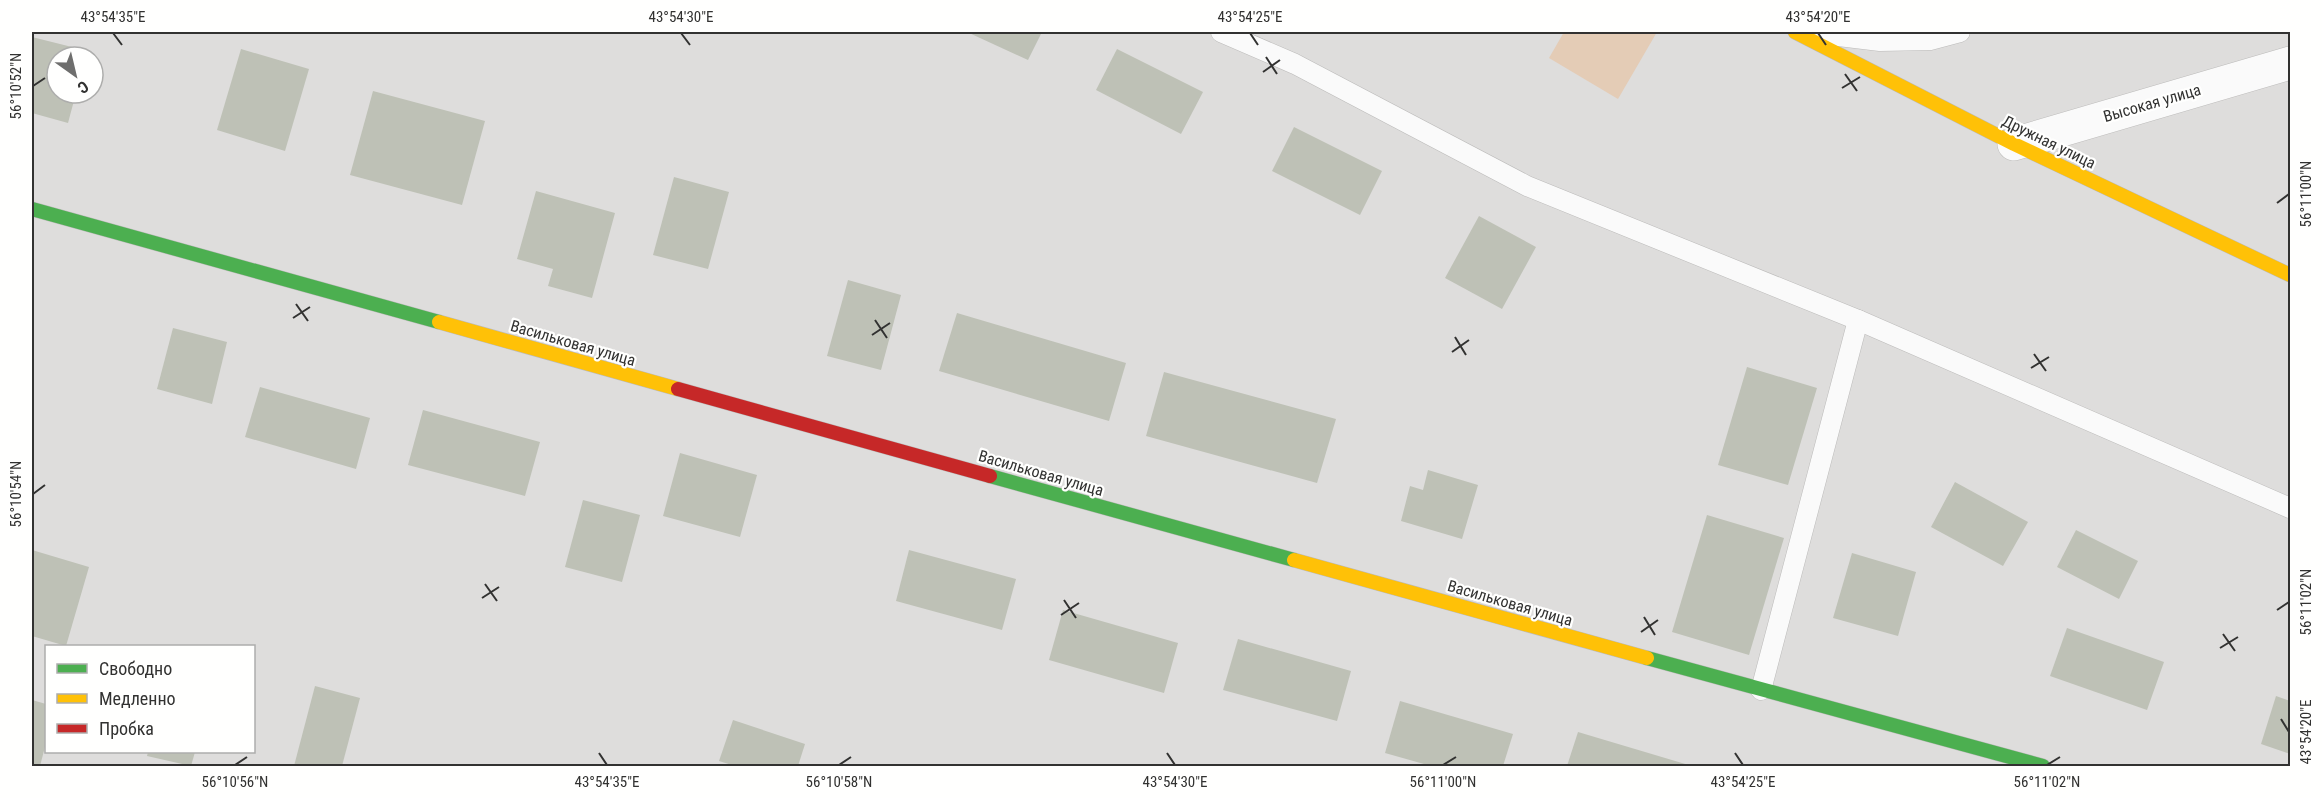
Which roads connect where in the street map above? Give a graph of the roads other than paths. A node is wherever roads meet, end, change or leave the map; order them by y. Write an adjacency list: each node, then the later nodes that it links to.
1 (1221, 32): 8 (lane)
2 (1797, 32): 3 (lane); 5 (street, Дружная улица)
3 (1960, 32)
4 (2290, 63): 5 (street, Высокая улица)
5 (2014, 144): 7 (street, Дружная улица)
6 (32, 209): 10 (street, Васильковая улица)
7 (2290, 275)
8 (1858, 320): 9 (lane); 10 (lane)
9 (2290, 508)
10 (1761, 690): 11 (street, Васильковая улица)
11 (2043, 766)

